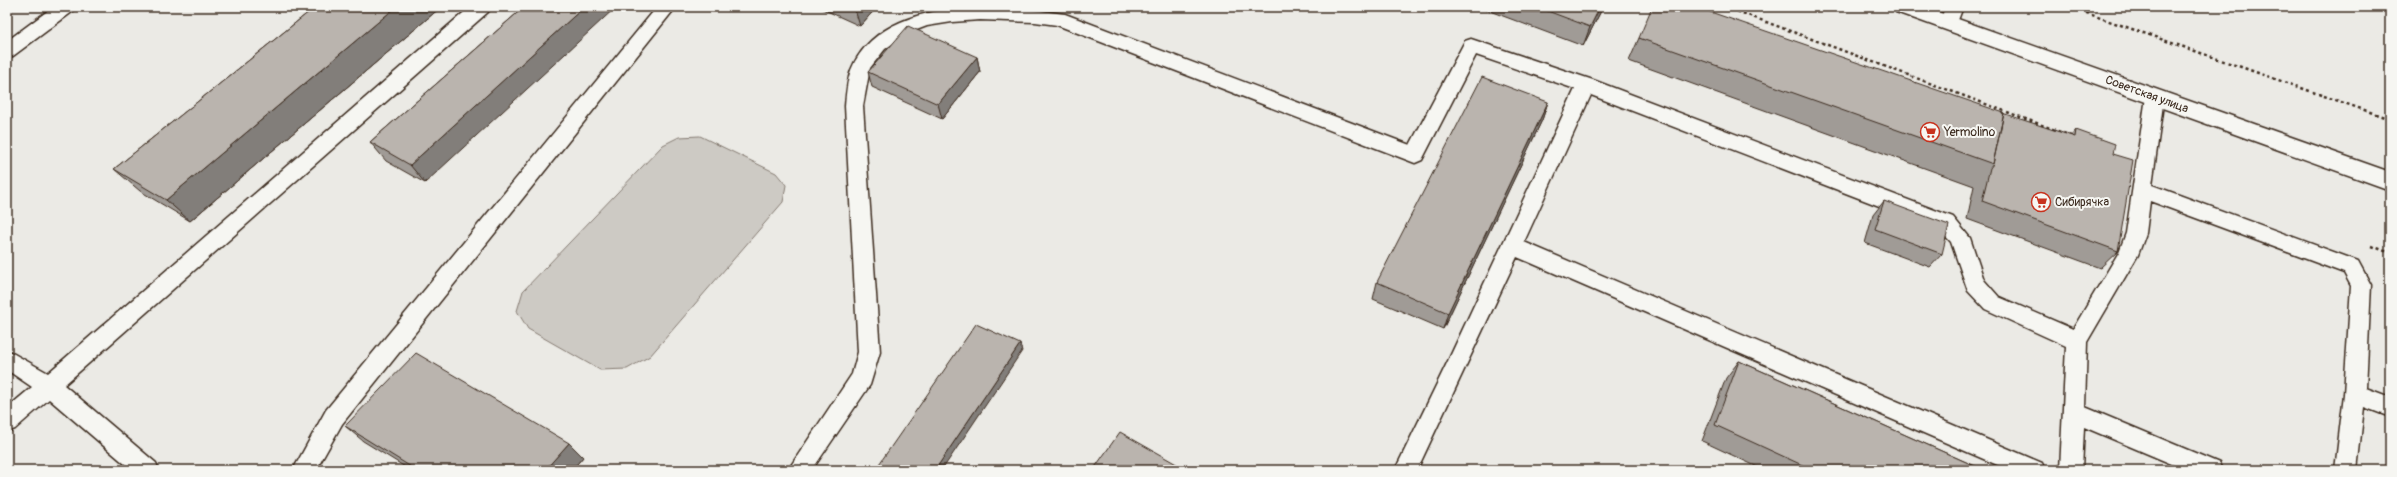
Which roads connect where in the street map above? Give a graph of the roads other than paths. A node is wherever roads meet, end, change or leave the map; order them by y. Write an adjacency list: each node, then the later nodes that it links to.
1 (66, 7): 6 (lane)
2 (482, 7): 14 (lane)
3 (666, 7): 20 (lane)
4 (1903, 7): 5 (main road, Советская улица)
5 (1952, 15): 8 (main road, Советская улица)
6 (11, 42)
7 (1586, 85): 11 (lane); 12 (lane); 21 (lane)
8 (2155, 97): 9 (main road, Советская улица); 10 (lane)
9 (2390, 181)
10 (2144, 190): 12 (lane); 15 (lane)
11 (1513, 246): 22 (lane); 23 (lane)
12 (2077, 341): 17 (lane)
13 (7, 359): 14 (lane)
14 (48, 385): 18 (lane); 19 (lane)
15 (2355, 394): 16 (lane); 26 (lane)
16 (2390, 407)
17 (2075, 413): 24 (lane); 25 (lane)
18 (7, 422)
19 (148, 470)
20 (304, 470)
21 (799, 470)
22 (1406, 470)
23 (2034, 470)
24 (2071, 470)
25 (2211, 470)
26 (2346, 470)

